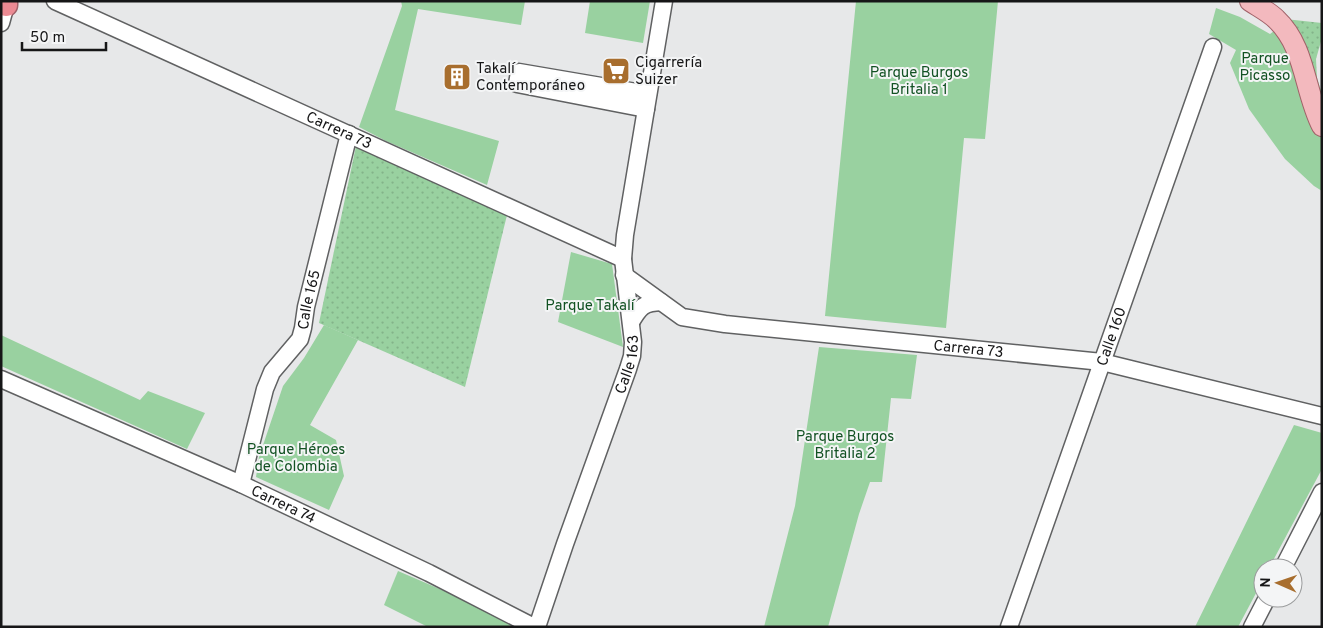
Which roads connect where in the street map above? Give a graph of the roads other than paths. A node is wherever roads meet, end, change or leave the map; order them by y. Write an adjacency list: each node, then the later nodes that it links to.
1 (56, 1): 8 (street, Carrera 73)
2 (664, 1): 6 (street, Calle 163)
3 (1250, 1): 7 (main road)
4 (1213, 47): 12 (street, Calle 160)
5 (612, 95): 5 (street); 6 (street)
6 (647, 102): 9 (street, Calle 163)
7 (1322, 126)
8 (349, 134): 9 (street, Carrera 73); 15 (street, Calle 165)
9 (624, 267): 10 (street, Carrera 73); 11 (street, Calle 163)
10 (661, 302): 11 (street); 12 (street, Carrera 73)
11 (631, 322): 19 (street, Calle 163)
12 (1102, 362): 14 (street, Carrera 73); 20 (street, Calle 160)
13 (1, 378): 15 (street, Carrera 74)
14 (1322, 416)
15 (242, 484): 19 (street, Carrera 74)
16 (1322, 492): 17 (street)
17 (1287, 558)
18 (1262, 608): 21 (street)
19 (536, 627)
20 (1009, 627)
21 (1252, 627)

